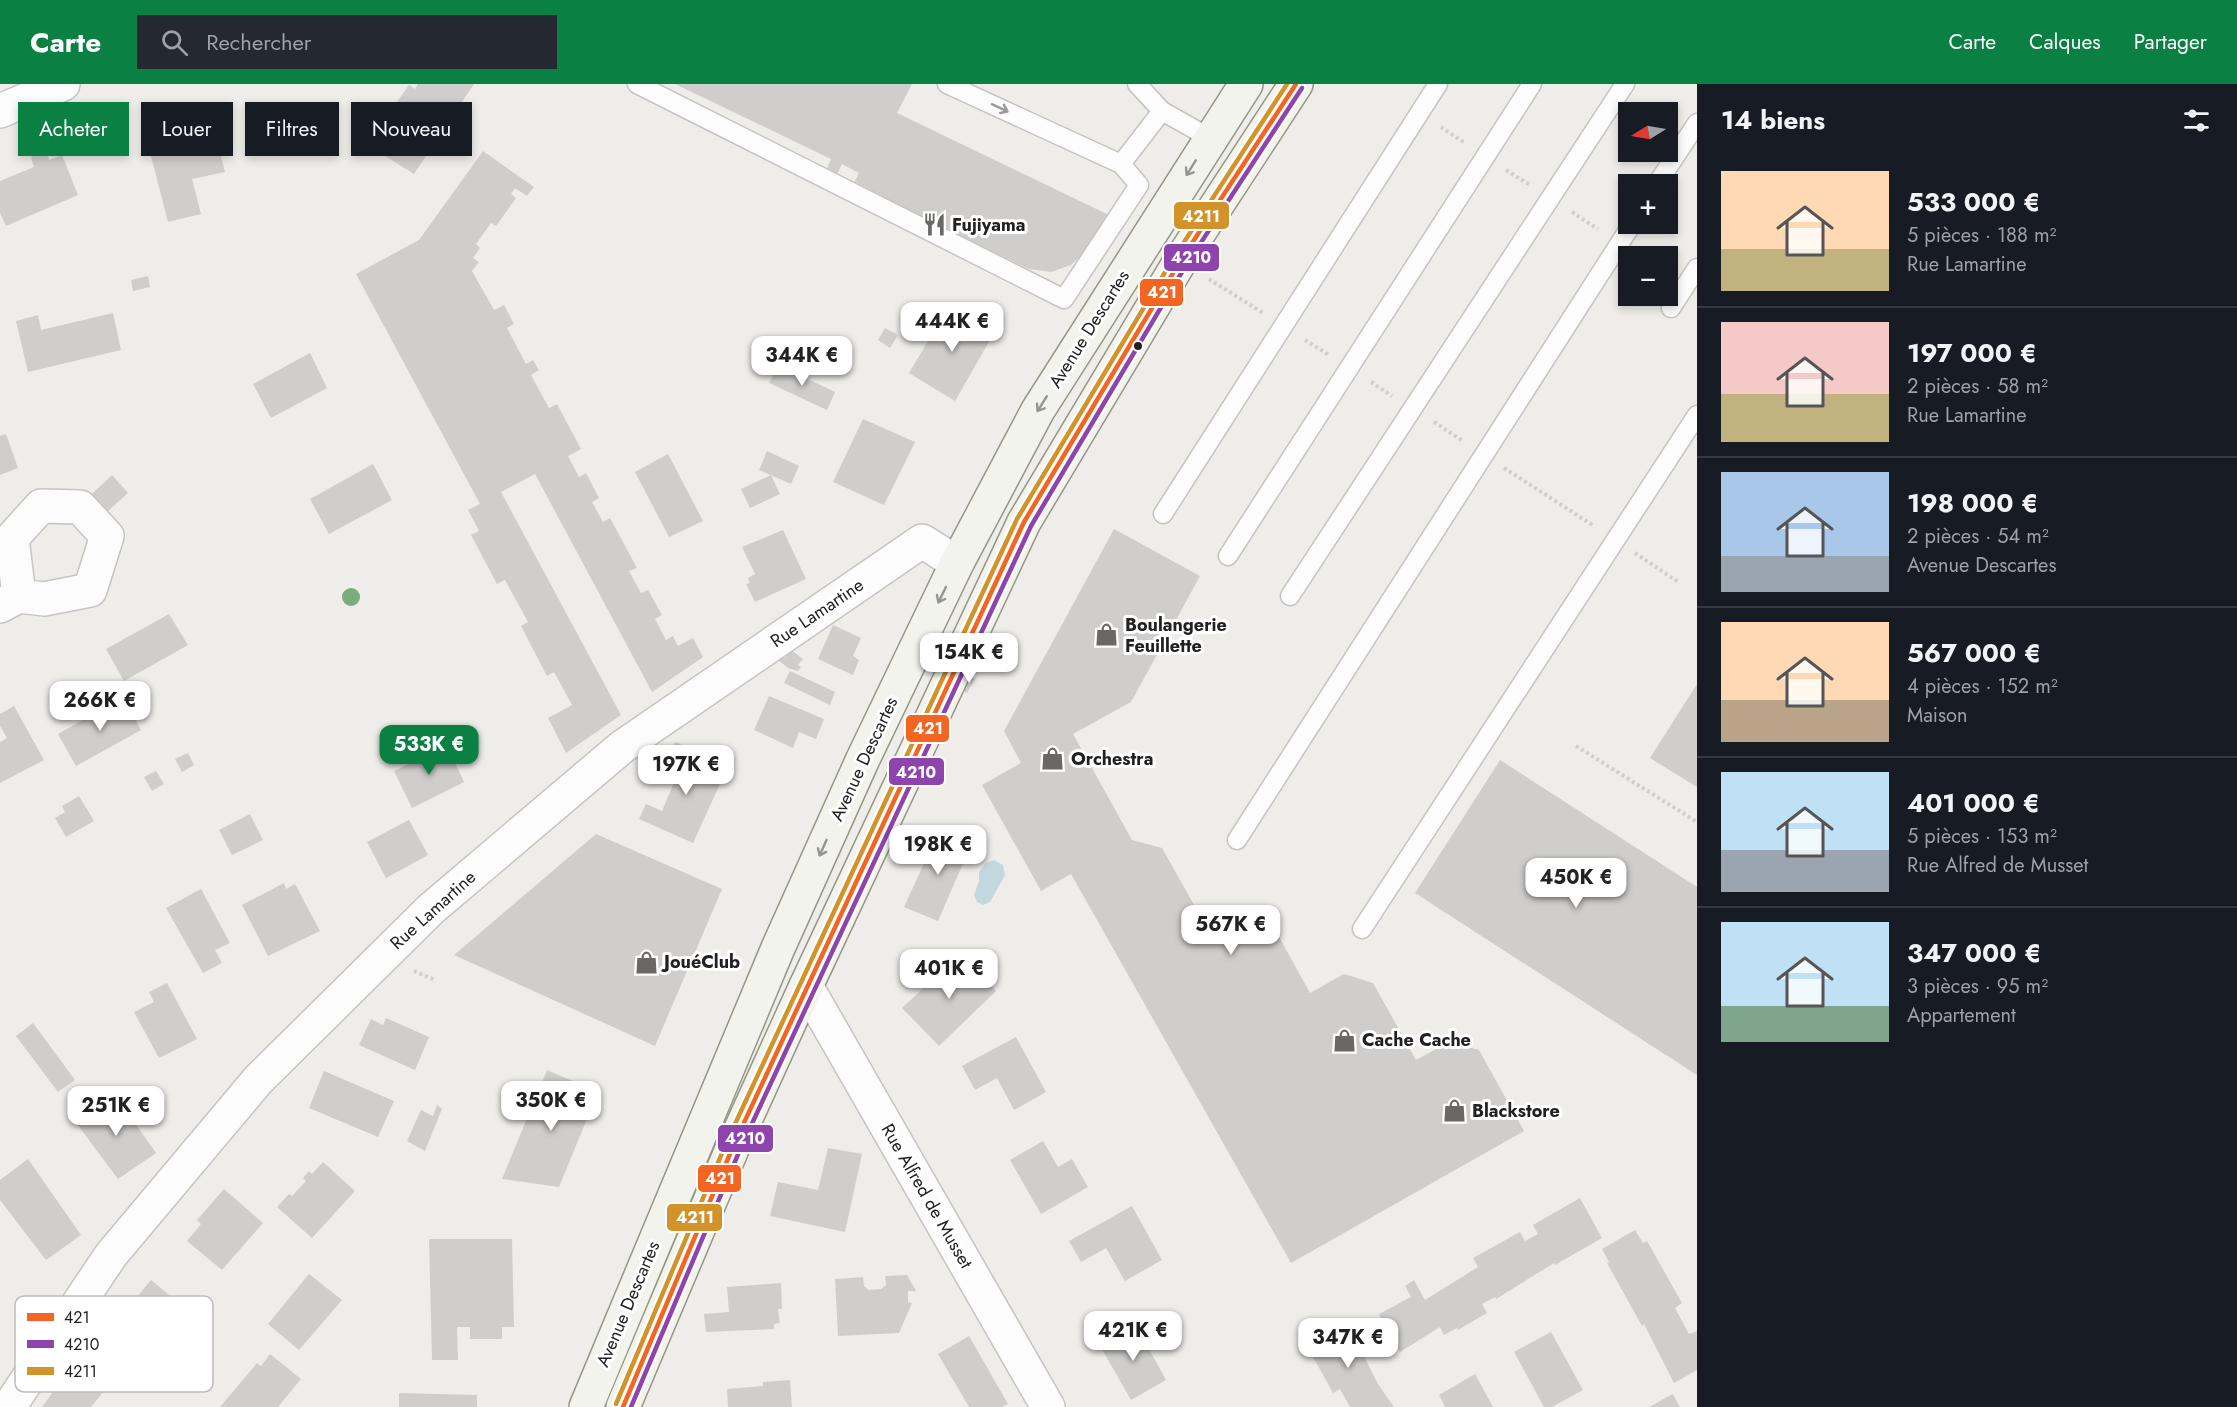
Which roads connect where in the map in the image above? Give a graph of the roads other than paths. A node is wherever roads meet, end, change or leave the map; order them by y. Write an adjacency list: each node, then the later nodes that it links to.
1 (63, 84): 10 (street)
2 (637, 84): 14 (lane)
3 (947, 84): 14 (lane, one-way to 14)
4 (1137, 84): 11 (lane)
5 (1246, 84): 13 (main road, Avenue Descartes)
6 (1296, 84): 26 (main road, Avenue Descartes)
7 (1438, 84): 20 (lane)
8 (1532, 84): 21 (lane)
9 (1625, 84): 23 (lane)
10 (0, 111)
11 (1162, 111): 13 (lane); 14 (lane)
12 (1697, 123): 15 (lane)
13 (1210, 138): 22 (main road, Avenue Descartes, one-way to 22)
14 (1122, 164)
15 (1664, 174)
16 (1626, 234): 24 (lane)
17 (1697, 268): 18 (lane)
18 (1671, 308)
19 (1697, 415): 25 (lane)
20 (1163, 513)
21 (1228, 556)
22 (957, 563): 27 (street, Rue Lamartine); 30 (main road, Avenue Descartes, one-way to 30)
23 (1290, 596)
24 (1237, 840)
25 (1362, 929)
26 (806, 986): 31 (main road, Avenue Descartes); 32 (street, Rue Alfred de Musset)
27 (83, 1296)
28 (19, 1392): 29 (street, Rue Lamartine)
29 (9, 1407)
30 (586, 1407)
31 (623, 1407)
32 (1048, 1407)

